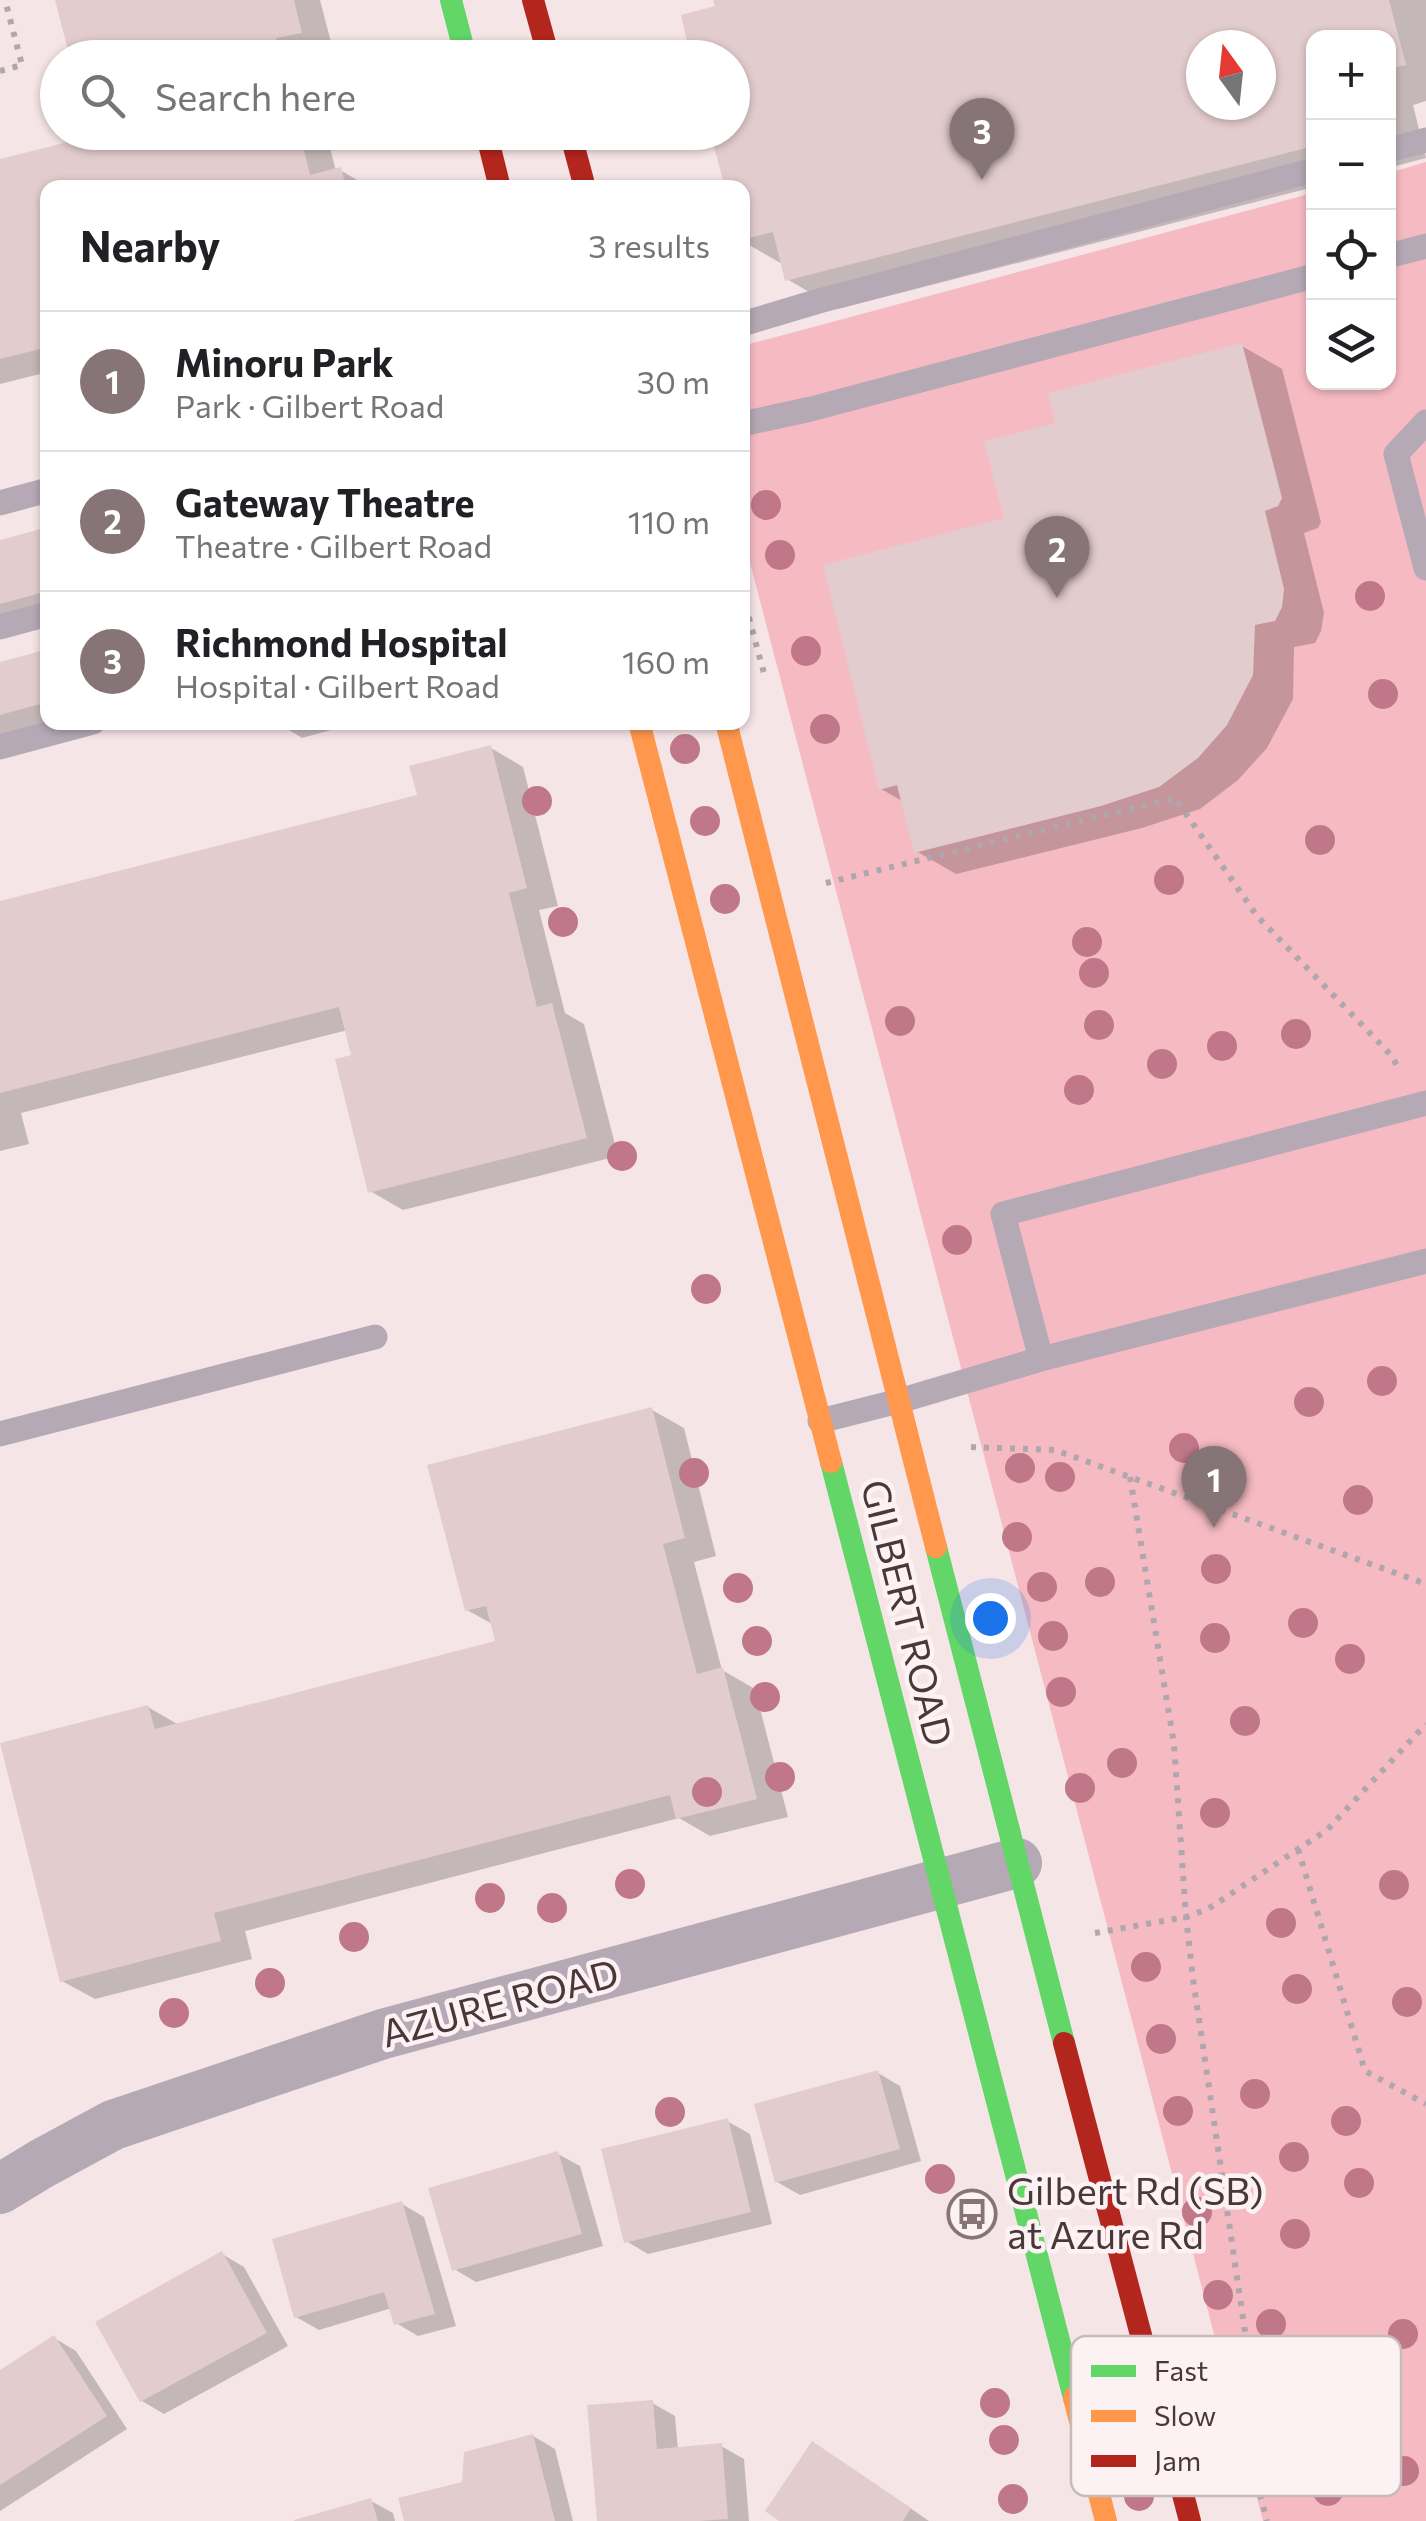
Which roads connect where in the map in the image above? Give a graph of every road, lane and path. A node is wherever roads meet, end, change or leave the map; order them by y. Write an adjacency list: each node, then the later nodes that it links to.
1 (5, 0): 6 (path)
2 (451, 0): 4 (main road)
3 (533, 0): 5 (main road)
4 (461, 40)
5 (544, 40)
6 (0, 71)
7 (1426, 140): 8 (lane)
8 (1396, 148)
9 (490, 150): 12 (main road)
10 (574, 150): 13 (main road)
11 (1306, 172): 18 (lane)
12 (498, 180)
13 (582, 180)
14 (1426, 246): 15 (lane)
15 (1396, 254)
16 (813, 275): 18 (lane)
17 (1306, 278): 20 (lane)
18 (818, 301): 19 (lane)
19 (750, 322)
20 (750, 422)
21 (1426, 422): 24 (lane)
22 (40, 492): 23 (lane)
23 (0, 503)
24 (1426, 568)
25 (40, 616): 26 (lane)
26 (0, 627)
27 (62, 730): 30 (lane)
28 (641, 730): 37 (main road, GILBERT ROAD)
29 (728, 730): 36 (main road, GILBERT ROAD)
30 (0, 746)
31 (820, 884): 32 (path)
32 (1421, 1104): 35 (lane)
33 (1426, 1261): 35 (lane)
34 (376, 1336): 38 (lane)
35 (1041, 1359): 36 (lane)
36 (899, 1402): 37 (lane); 44 (main road, GILBERT ROAD)
37 (820, 1422): 45 (main road, GILBERT ROAD)
38 (0, 1434)
39 (964, 1446): 40 (path)
40 (1130, 1477): 41 (path); 46 (path)
41 (1426, 1584)
42 (1426, 1724): 43 (path)
43 (1298, 1850): 46 (path); 48 (path)
44 (1017, 1863): 45 (street, AZURE ROAD); 50 (main road, GILBERT ROAD)
45 (940, 1885): 49 (street, AZURE ROAD); 52 (main road, GILBERT ROAD)
46 (1186, 1917): 47 (path); 51 (path)
47 (1083, 1935)
48 (1426, 2104)
49 (0, 2190)
50 (1141, 2336)
51 (1246, 2336)
52 (1071, 2387)
53 (1099, 2496): 56 (main road, GILBERT ROAD)
54 (1183, 2496): 57 (main road, GILBERT ROAD)
55 (1260, 2496): 58 (path)
56 (1106, 2521)
57 (1190, 2521)
58 (1267, 2521)

